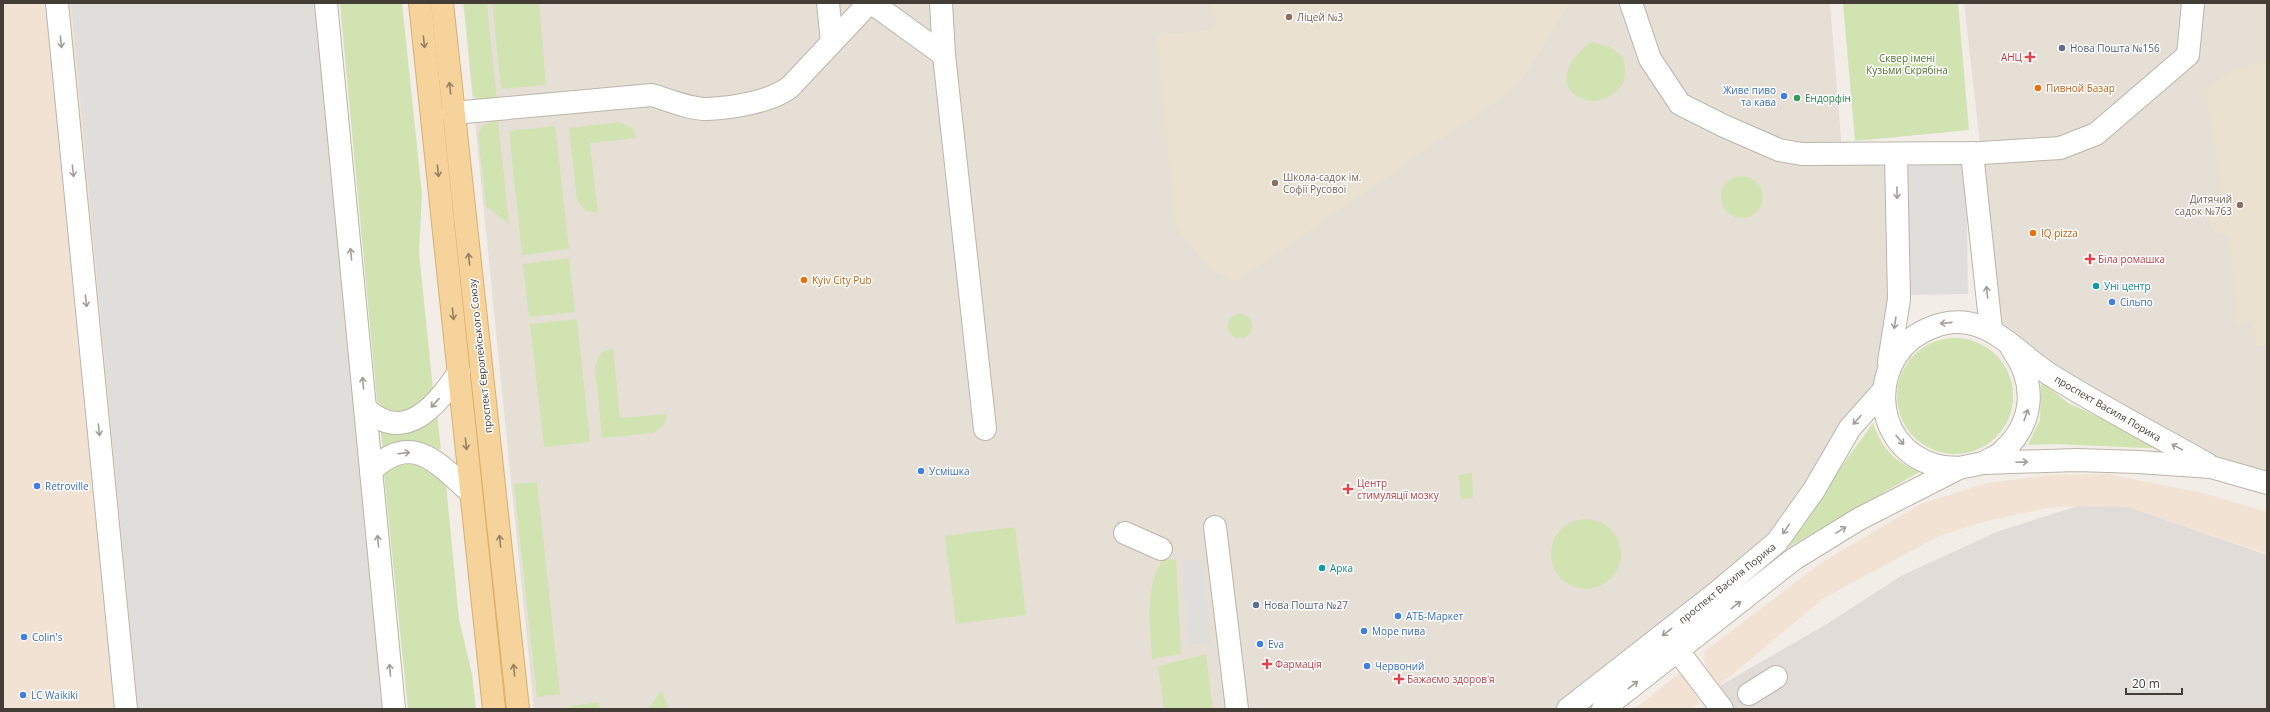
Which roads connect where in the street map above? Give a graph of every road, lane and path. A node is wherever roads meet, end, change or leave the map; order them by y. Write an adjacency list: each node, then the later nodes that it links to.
1 (57, 3): 34 (street, one-way to 34)
2 (326, 3): 20 (street, one-way to 2)
3 (420, 3): 18 (main road, one-way to 18)
4 (442, 3): 13 (main road, проспект Європейського Союзу, one-way to 4)
5 (828, 3): 11 (street)
6 (869, 3): 11 (street)
7 (872, 3): 12 (street)
8 (941, 3): 12 (street)
9 (1631, 3): 15 (street)
10 (2193, 3): 14 (street)
11 (832, 42): 13 (street)
12 (944, 55): 21 (street)
13 (453, 113): 37 (main road, проспект Європейського Союзу, one-way to 13)
14 (1972, 153): 15 (street); 16 (street, one-way to 14)
15 (1896, 154): 17 (street, one-way to 17)
16 (1999, 337): 17 (street, проспект Василя Порика, one-way to 17); 22 (street, проспект Василя Порика, one-way to 16); 23 (street, проспект Василя Порика, one-way to 16)
17 (1888, 368): 19 (street, проспект Василя Порика)
18 (459, 372): 20 (street, one-way to 20); 27 (main road, one-way to 27)
19 (1883, 391): 24 (street, проспект Василя Порика, one-way to 24); 39 (street, проспект Василя Порика, one-way to 39)
20 (365, 408): 25 (street)
21 (985, 429)
22 (1983, 463): 23 (street, проспект Василя Порика, one-way to 23); 24 (street, проспект Василя Порика)
23 (2211, 467): 26 (street, проспект Василя Порика)
24 (1959, 468): 31 (street, проспект Василя Порика, one-way to 24)
25 (371, 471): 27 (street, one-way to 27); 35 (street, one-way to 25)
26 (2267, 483)
27 (471, 493): 36 (main road)
28 (1215, 527): 38 (street)
29 (1125, 533): 30 (street)
30 (1161, 549)
31 (1678, 651): 40 (street, проспект Василя Порика, one-way to 31); 41 (street)
32 (1776, 677): 33 (street)
33 (1749, 694)
34 (126, 709)
35 (394, 709)
36 (494, 709)
37 (518, 709)
38 (1238, 709)
39 (1568, 709)
40 (1602, 709)
41 (1722, 709)

